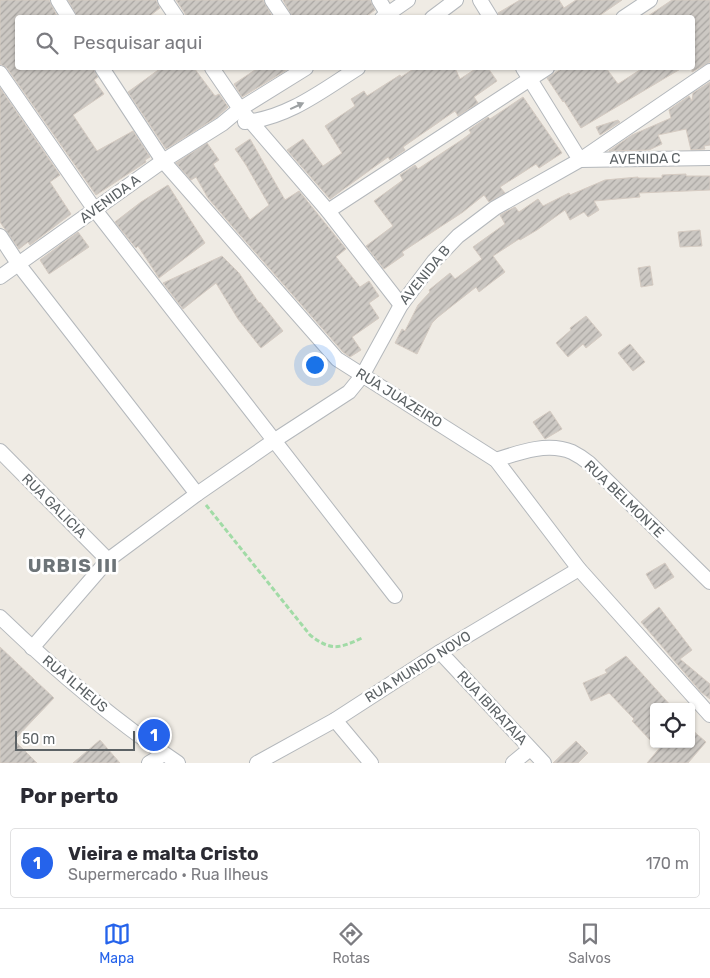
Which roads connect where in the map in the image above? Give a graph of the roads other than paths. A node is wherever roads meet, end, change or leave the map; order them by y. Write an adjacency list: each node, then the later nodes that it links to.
1 (58, 0): 9 (street)
2 (165, 0): 10 (street)
3 (272, 0): 11 (street)
4 (379, 0): 12 (street)
5 (408, 0): 13 (street)
6 (456, 0): 14 (street)
7 (480, 0): 15 (street)
8 (650, 0): 16 (street)
9 (68, 15)
10 (175, 15)
11 (282, 15)
12 (386, 15)
13 (388, 15)
14 (436, 15)
15 (489, 15)
16 (628, 15)
17 (103, 70): 29 (street, RUA JUAZEIRO)
18 (213, 70): 24 (street)
19 (303, 70): 24 (street, AVENIDA A)
20 (355, 70): 25 (street, AVENIDA A, one-way to 20)
21 (710, 71): 28 (street, AVENIDA B)
22 (0, 73): 30 (street)
23 (527, 73): 28 (street); 31 (street)
24 (240, 109): 25 (street); 26 (street, AVENIDA A)
25 (251, 122): 26 (street, AVENIDA A); 31 (street)
26 (222, 124): 29 (street, AVENIDA A)
27 (710, 158): 28 (street, AVENIDA C)
28 (580, 160): 35 (street, AVENIDA B)
29 (163, 161): 30 (street, AVENIDA A); 36 (street, RUA JUAZEIRO)
30 (95, 210): 33 (street, AVENIDA A); 37 (street)
31 (328, 210): 35 (street)
32 (0, 236): 33 (street)
33 (19, 264): 34 (street, AVENIDA A); 40 (street)
34 (0, 277)
35 (401, 305): 36 (street, AVENIDA B)
36 (362, 376): 37 (street, AVENIDA B); 39 (street, RUA JUAZEIRO)
37 (275, 440): 40 (street, AVENIDA B); 44 (street)
38 (0, 451): 41 (street, RUA GALICIA)
39 (496, 460): 42 (street, RUA JUAZEIRO); 43 (street, RUA BELMONTE)
40 (197, 494): 41 (street, AVENIDA B)
41 (108, 560): 46 (street, AVENIDA B)
42 (579, 569): 47 (street, RUA MUNDO NOVO); 48 (street, RUA JUAZEIRO)
43 (710, 582)
44 (395, 596)
45 (0, 618): 46 (street, RUA ILHEUS)
46 (32, 648): 51 (street, RUA ILHEUS)
47 (440, 652): 49 (street, RUA MUNDO NOVO); 50 (street, RUA IBIRATAIA)
48 (710, 715)
49 (335, 720): 54 (street, RUA MUNDO NOVO); 55 (street)
50 (530, 749): 56 (street); 57 (street, RUA IBIRATAIA)
51 (164, 754): 52 (street); 53 (street, RUA ILHEUS)
52 (149, 763)
53 (178, 763)
54 (257, 763)
55 (371, 763)
56 (513, 763)
57 (544, 763)

